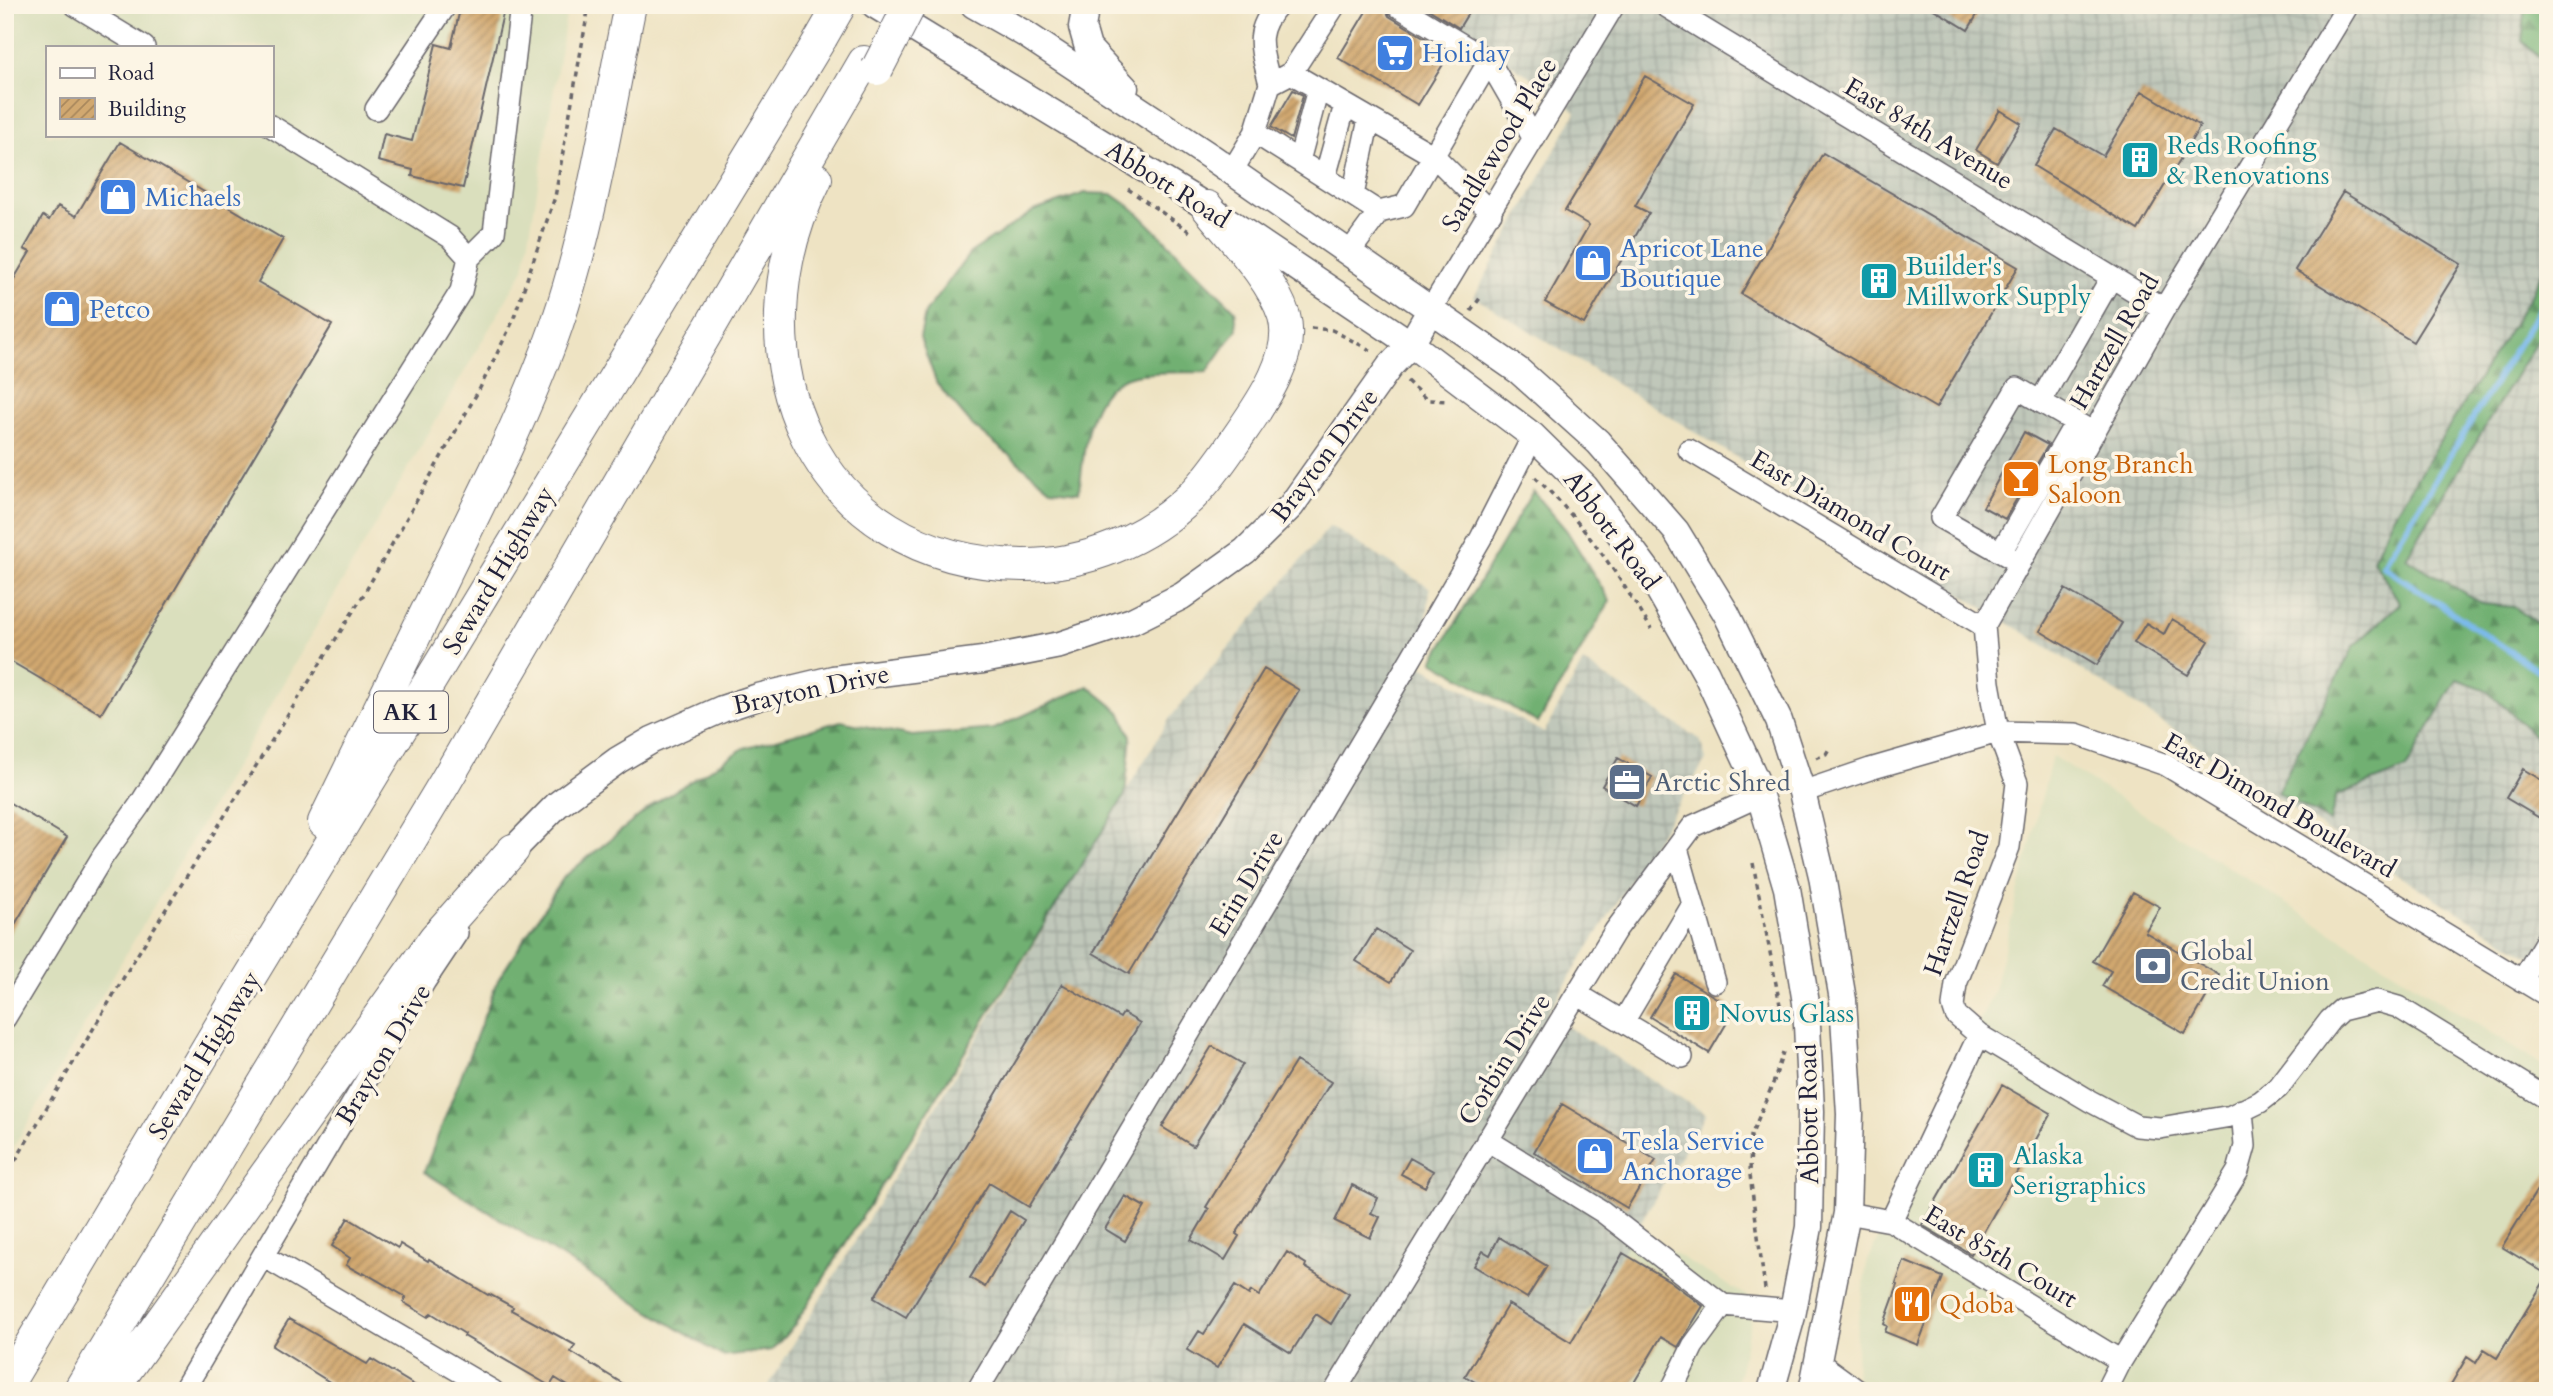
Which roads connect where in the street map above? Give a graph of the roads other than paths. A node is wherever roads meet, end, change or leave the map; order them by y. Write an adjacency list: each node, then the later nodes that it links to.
1 (75, 5): 17 (street)
2 (446, 5): 24 (street)
3 (520, 5): 39 (street)
4 (630, 5): 60 (highway)
5 (840, 5): 60 (highway, Seward Highway / AK 1, bridge)
6 (874, 5): 37 (main road, Abbott Road)
7 (900, 5): 19 (highway, AK 1)
8 (910, 5): 19 (highway, bridge)
9 (974, 5): 26 (main road, Abbott Road)
10 (1086, 5): 26 (main road)
11 (1278, 5): 21 (street)
12 (1335, 5): 20 (street)
13 (1396, 5): 18 (street)
14 (1614, 5): 29 (street, Sandlewood Place)
15 (1664, 5): 40 (street, East 84th Avenue)
16 (2348, 5): 42 (street, Hartzell Road)
17 (142, 46)
18 (1489, 61): 29 (street); 30 (street)
19 (871, 66): 37 (highway); 79 (highway, AK 1)
20 (1291, 73): 21 (street); 22 (street)
21 (1270, 84): 28 (street)
22 (1318, 89): 23 (street); 31 (street)
23 (1345, 105): 25 (street); 33 (street)
24 (376, 109)
25 (1369, 119): 30 (street); 34 (street)
26 (1155, 120): 32 (main road, Abbott Road)
27 (273, 127): 39 (street)
28 (1255, 133): 31 (street); 32 (street)
29 (1534, 139): 36 (street, Sandlewood Place)
30 (1434, 156): 35 (street); 36 (street)
31 (1299, 161): 33 (street)
32 (1232, 172): 38 (main road, Abbott Road)
33 (1325, 177): 34 (street)
34 (1353, 195): 35 (street)
35 (1380, 212): 38 (street)
36 (1490, 213): 41 (street, Sandlewood Place)
37 (1200, 220): 43 (main road, Abbott Road)
38 (1349, 253): 41 (main road, Abbott Road)
39 (469, 258): 63 (street)
40 (2110, 278): 42 (street, East 84th Avenue); 44 (street)
41 (1431, 309): 43 (main road, Brayton Drive); 52 (main road, Abbott Road)
42 (2164, 309): 45 (street, Hartzell Road)
43 (1411, 344): 46 (main road, Abbott Road); 55 (main road, Brayton Drive)
44 (2040, 402): 45 (street); 48 (street)
45 (2085, 428): 48 (street); 49 (street, Hartzell Road)
46 (1533, 436): 53 (main road, Abbott Road); 83 (street, Erin Drive)
47 (1689, 450): 50 (street, East Diamond Court)
48 (2001, 552): 49 (street)
49 (2020, 563): 50 (street, Hartzell Road)
50 (1984, 626): 51 (street, Hartzell Road)
51 (1998, 732): 52 (street, East Dimond Boulevard); 58 (street, East Dimond Boulevard); 65 (street, Hartzell Road)
52 (1802, 792): 53 (main road); 70 (main road, Abbott Road)
53 (1759, 796): 54 (street, Corbin Drive); 72 (main road, Abbott Road)
54 (1677, 848): 56 (street); 61 (street, Corbin Drive)
55 (513, 850): 73 (street, Brayton Drive); 80 (highway)
56 (1693, 904): 59 (street); 64 (street)
57 (2548, 937): 58 (street)
58 (2522, 981): 62 (street, East Dimond Boulevard)
59 (1715, 982)
60 (242, 990): 78 (highway, Seward Highway / AK 1)
61 (1577, 994): 64 (street); 69 (street, Corbin Drive)
62 (2548, 996)
63 (5, 1018)
64 (1623, 1022): 66 (street)
65 (1979, 1035): 68 (street, Hartzell Road); 71 (street)
66 (1682, 1057)
67 (2548, 1099): 68 (street, Hartzell Road)
68 (2242, 1110): 77 (street)
69 (1487, 1140): 74 (street); 84 (street, Corbin Drive)
70 (1847, 1213): 71 (street, East 85th Court); 76 (main road, Abbott Road)
71 (1891, 1222): 77 (street, East 85th Court)
72 (1809, 1227): 75 (main road, Abbott Road); 87 (main road)
73 (263, 1256): 81 (street, Brayton Drive); 82 (street)
74 (1723, 1306): 75 (street); 85 (street)
75 (1793, 1311): 86 (main road, Abbott Road)
76 (1818, 1362): 87 (main road, Abbott Road); 88 (street)
77 (2121, 1362): 89 (street)
78 (5, 1388)
79 (79, 1391)
80 (111, 1391)
81 (183, 1391)
82 (493, 1391)
83 (977, 1391)
84 (1335, 1391)
85 (1671, 1391)
86 (1771, 1391)
87 (1809, 1391)
88 (1858, 1391)
89 (2106, 1391)

